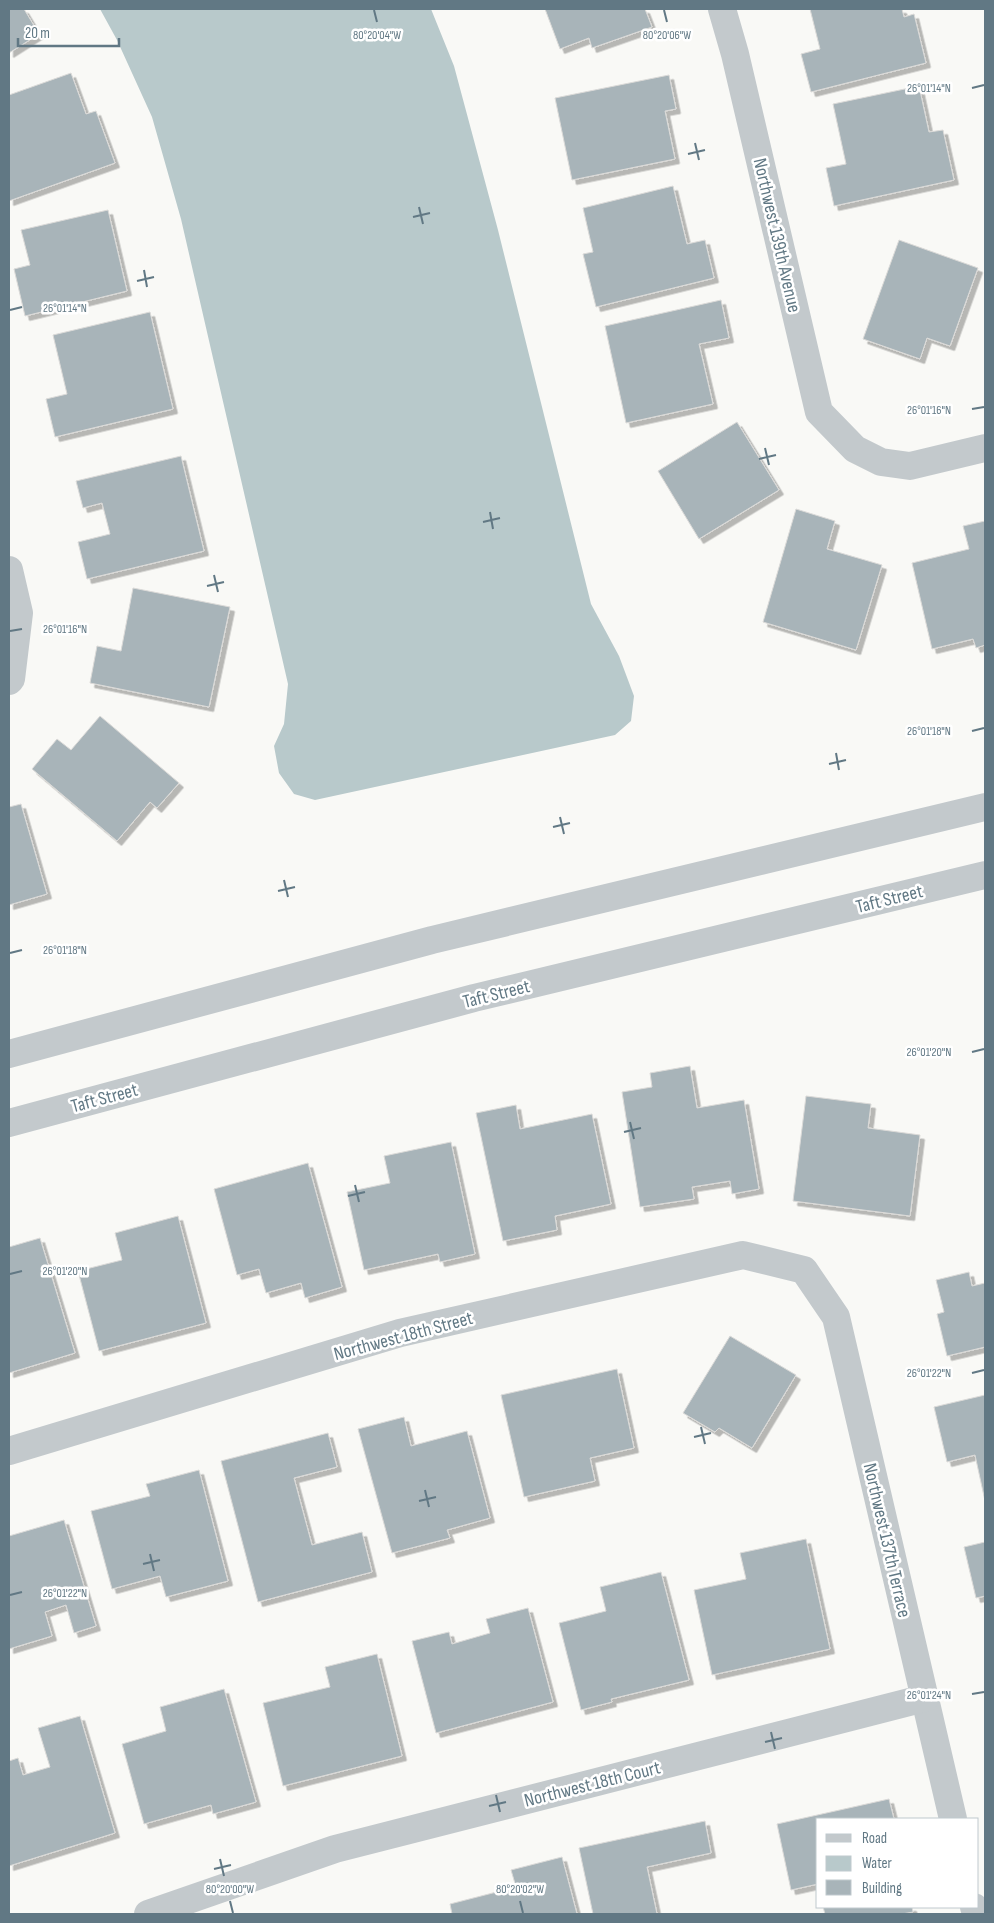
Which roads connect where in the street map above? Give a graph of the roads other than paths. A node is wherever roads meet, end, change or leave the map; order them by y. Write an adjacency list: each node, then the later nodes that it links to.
1 (722, 9): 2 (street, Northwest 139th Avenue)
2 (985, 448)
3 (9, 570): 4 (street)
4 (10, 680)
5 (985, 807): 7 (street)
6 (985, 875): 8 (street, Taft Street)
7 (9, 1054)
8 (9, 1123)
9 (804, 1270): 10 (street, Northwest 18th Street); 11 (street, Northwest 137th Terrace)
10 (9, 1451)
11 (925, 1698): 12 (street, Northwest 137th Terrace); 13 (street, Northwest 18th Court)
12 (954, 1818)
13 (148, 1914)

